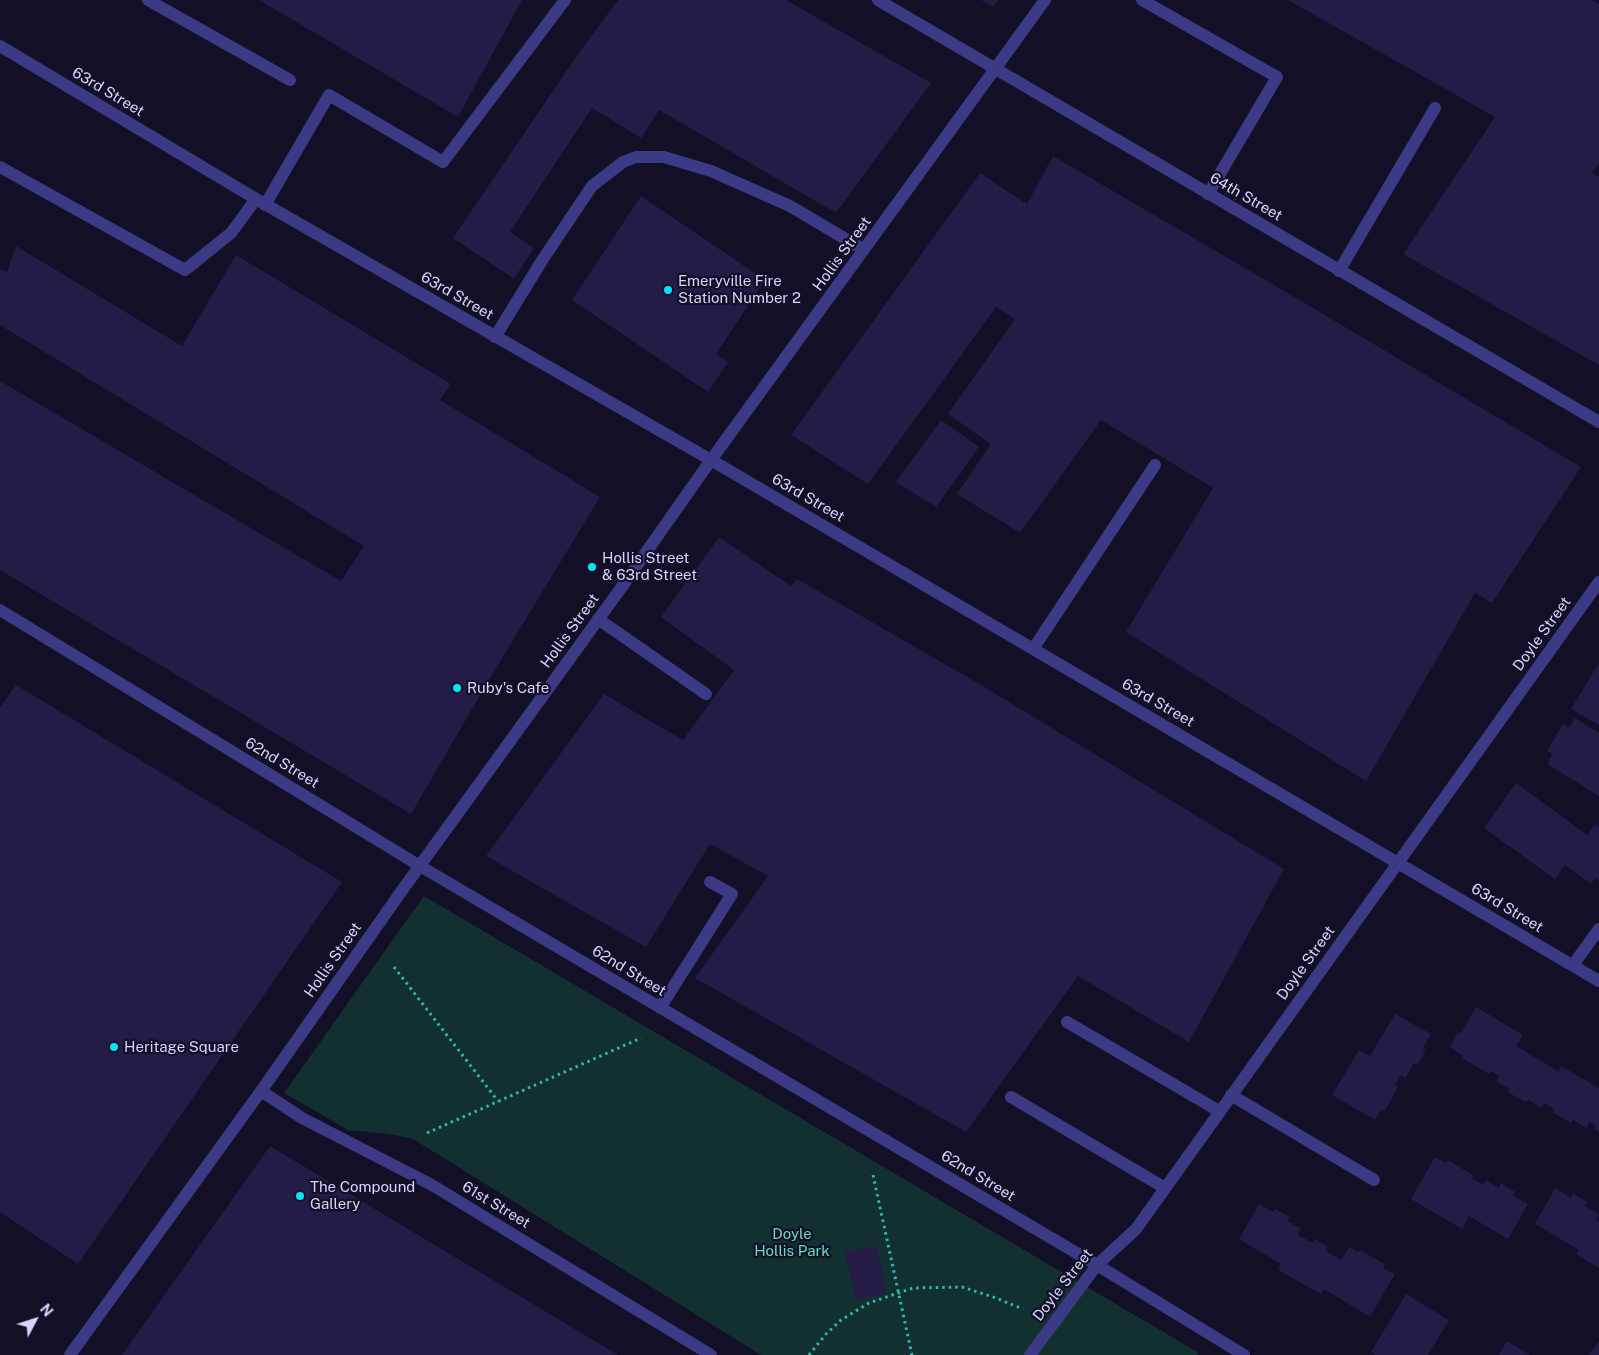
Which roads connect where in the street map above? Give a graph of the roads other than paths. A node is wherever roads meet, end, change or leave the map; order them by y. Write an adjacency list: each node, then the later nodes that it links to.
1 (148, 0): 8 (street)
2 (564, 0): 12 (street)
3 (878, 0): 7 (street, 64th Street)
4 (1045, 0): 7 (street, Hollis Street)
5 (1142, 0): 11 (street)
6 (0, 46): 12 (street, 63rd Street)
7 (996, 68): 11 (street, 64th Street); 13 (street, Hollis Street)
8 (290, 80)
9 (1435, 108): 14 (street)
10 (0, 167): 12 (street)
11 (1208, 194): 14 (street, 64th Street)
12 (260, 202): 15 (street, 63rd Street)
13 (864, 250): 15 (street); 17 (street, Hollis Street)
14 (1339, 271): 16 (street, 64th Street)
15 (494, 337): 17 (street, 63rd Street)
16 (1599, 422)
17 (711, 460): 21 (street, Hollis Street); 22 (street, 63rd Street)
18 (1155, 465): 22 (street)
19 (1599, 582): 24 (street, Doyle Street)
20 (2, 616): 25 (street, 62nd Street)
21 (598, 619): 23 (street); 25 (street, Hollis Street)
22 (1033, 649): 24 (street, 63rd Street)
23 (706, 694)
24 (1398, 862): 28 (street, 63rd Street); 33 (street, Doyle Street)
25 (420, 866): 30 (street, 62nd Street); 32 (street, Hollis Street)
26 (710, 882): 30 (street)
27 (1599, 929): 28 (street)
28 (1573, 966): 29 (street, 63rd Street)
29 (1599, 981)
30 (660, 1008): 38 (street, 62nd Street)
31 (1066, 1022): 35 (street)
32 (260, 1091): 39 (street, Hollis Street); 40 (street, 61st Street)
33 (1231, 1095): 35 (street, Doyle Street); 36 (street)
34 (1011, 1097): 37 (street)
35 (1219, 1111): 37 (street, Doyle Street)
36 (1374, 1180)
37 (1165, 1188): 38 (street, Doyle Street)
38 (1097, 1265): 41 (street, Doyle Street); 42 (street, 62nd Street)
39 (70, 1355)
40 (711, 1355)
41 (1030, 1355)
42 (1244, 1355)

